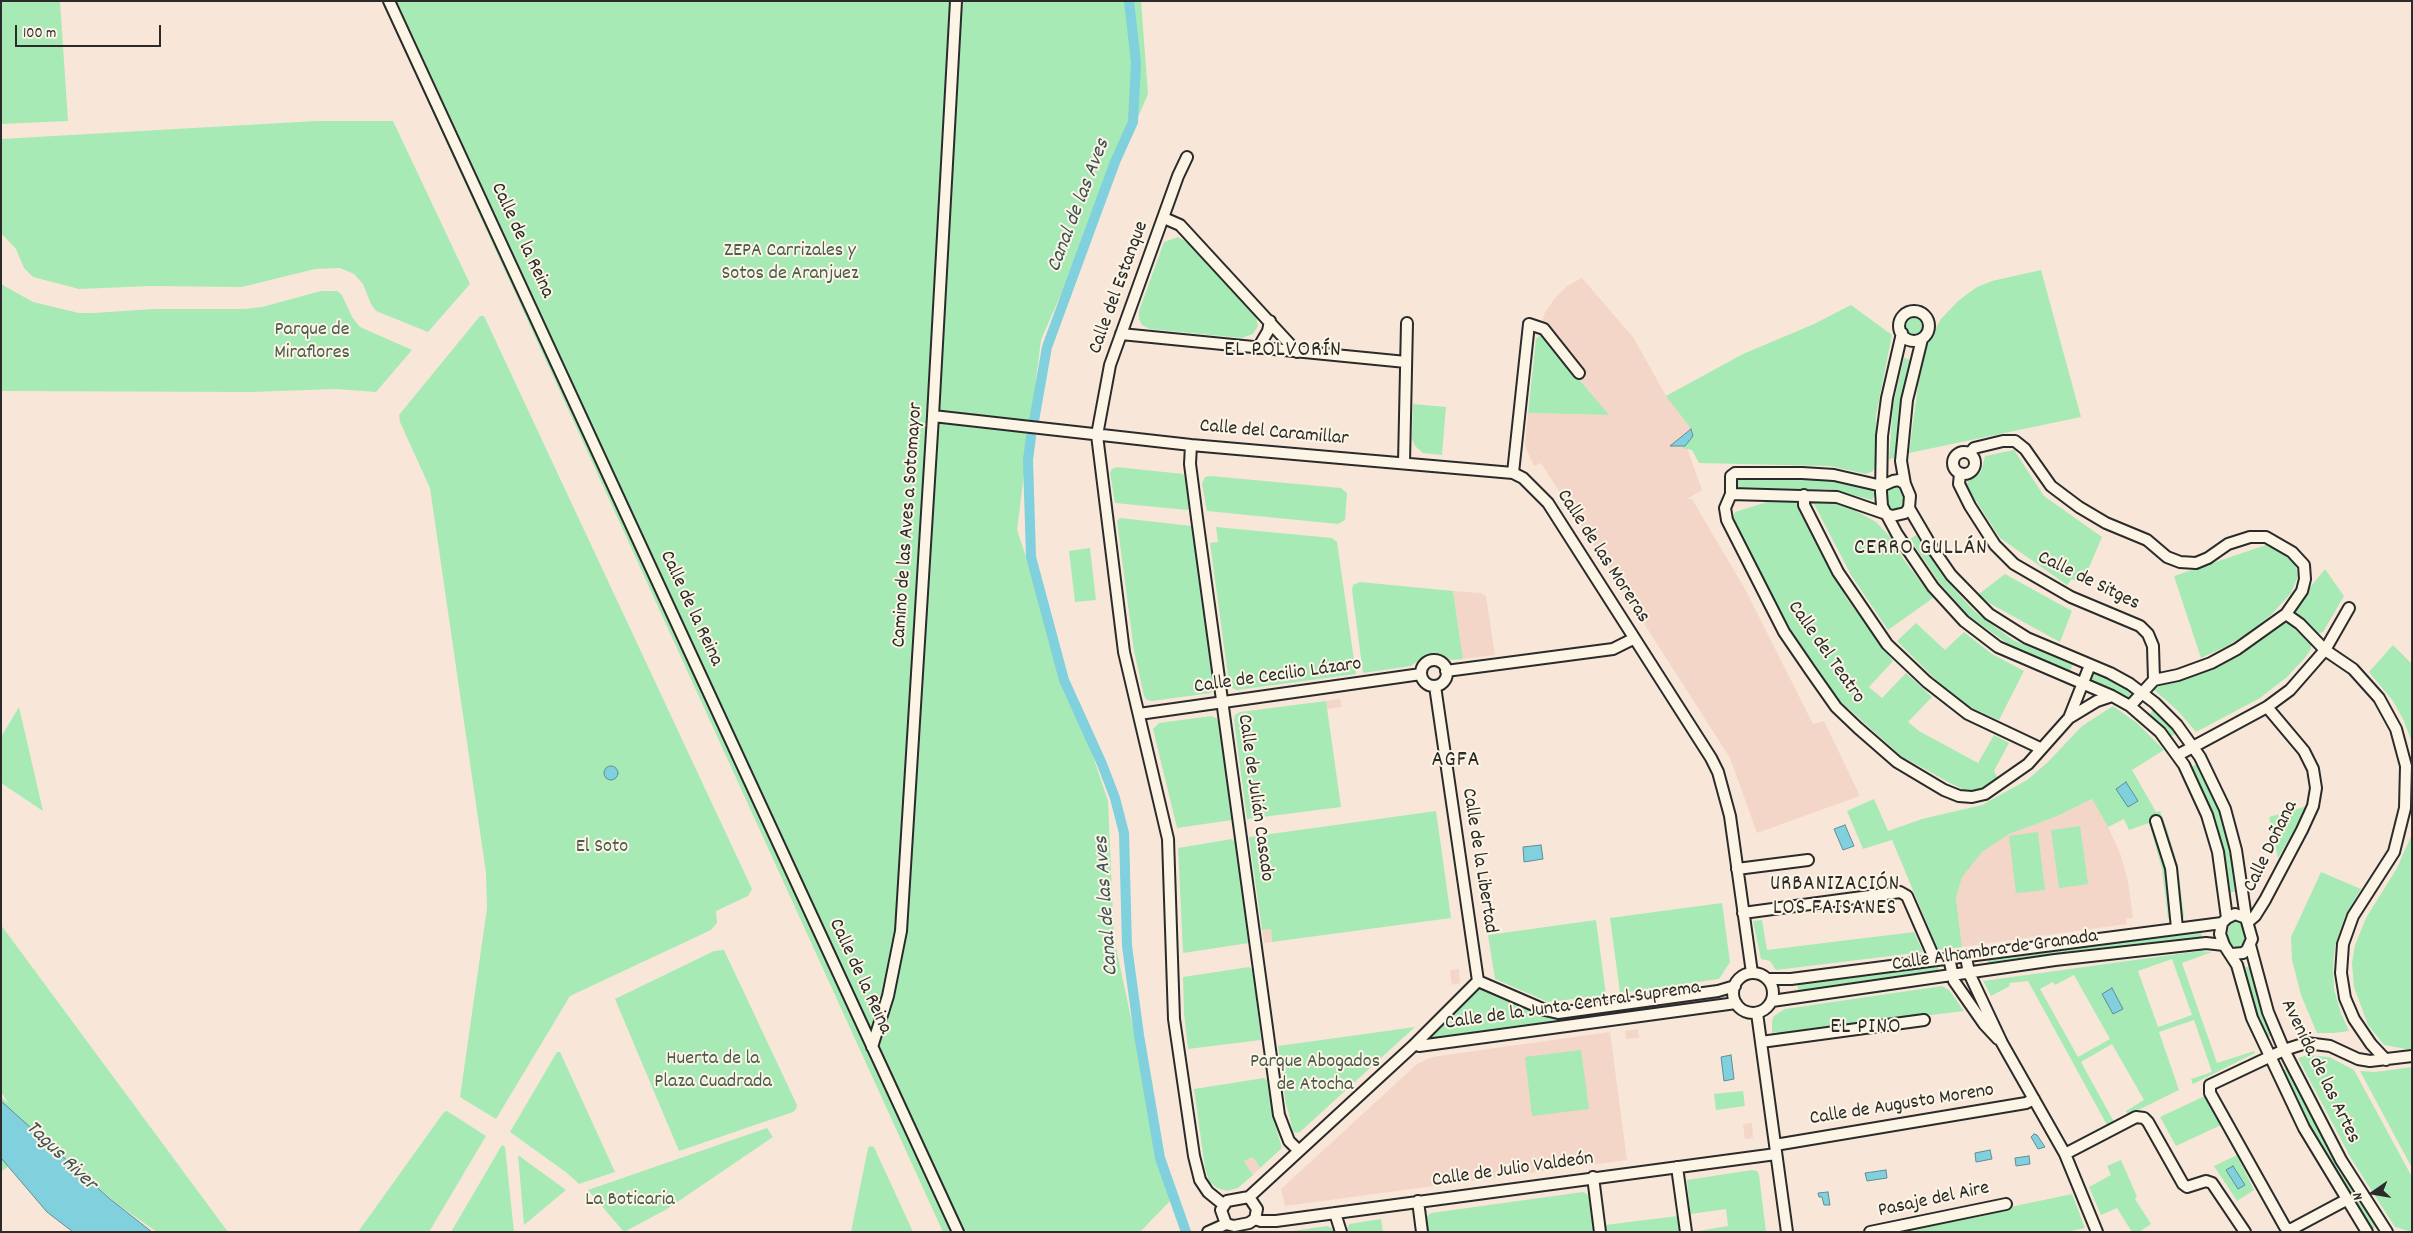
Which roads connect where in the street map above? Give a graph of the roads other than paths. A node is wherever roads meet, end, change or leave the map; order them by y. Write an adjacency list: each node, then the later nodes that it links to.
1 (389, 1): 74 (street, Calle de la Reina)
2 (956, 1): 14 (street, Camino de las Aves a Sotomayor)
3 (1187, 157): 4 (street, Calle del Estanque)
4 (1164, 218): 5 (street); 8 (street, Calle del Estanque)
5 (1270, 321): 10 (street); 11 (street)
6 (1407, 323): 12 (street)
7 (1902, 333): 9 (street); 9 (street); 22 (street)
8 (1121, 334): 10 (street); 15 (street, Calle del Estanque)
9 (1922, 339): 21 (street)
10 (1258, 348): 11 (street)
11 (1297, 352): 12 (street)
12 (1406, 362): 18 (street)
13 (1579, 373): 19 (street)
14 (934, 416): 15 (street, Calle del Caramillar); 74 (street, Camino de las Aves a Sotomayor)
15 (1097, 435): 16 (street, Calle del Caramillar); 42 (street, Calle del Estanque)
16 (1191, 445): 18 (street, Calle del Caramillar); 39 (street, Calle de Julián Casado)
17 (1970, 454): 20 (street); 20 (street); 28 (street)
18 (1404, 463): 19 (street, Calle del Caramillar)
19 (1513, 473): 29 (street, Calle de las Moreras)
20 (1960, 473): 34 (street, Calle de Sitges)
21 (1905, 484): 22 (street); 25 (street)
22 (1882, 486): 23 (street); 26 (street)
23 (1731, 494): 24 (street); 45 (street, Calle del Teatro)
24 (1804, 495): 26 (street); 45 (street)
25 (1909, 508): 26 (street); 31 (street)
26 (1886, 513): 35 (street)
27 (2349, 608): 30 (street)
28 (2286, 614): 30 (street); 34 (street)
29 (1633, 639): 32 (street); 49 (street, Calle de las Moreras)
30 (2325, 650): 41 (street); 73 (street)
31 (2090, 665): 35 (street); 37 (street)
32 (1446, 671): 33 (street); 36 (street)
33 (1421, 674): 36 (street); 39 (street, Calle de Cecilio Lázaro)
34 (2154, 680): 37 (street)
35 (2082, 684): 38 (street); 43 (street, Calle del Teatro)
36 (1435, 686): 64 (street, Calle de la Libertad)
37 (2142, 692): 40 (street); 44 (street)
38 (2112, 696): 40 (street); 43 (street, Calle del Teatro)
39 (1223, 702): 42 (street, Calle de Cecilio Lázaro); 82 (street, Calle de Julián Casado)
40 (2130, 706): 46 (street)
41 (2267, 707): 44 (street); 52 (street, Calle Doñana)
42 (1139, 714): 90 (street, Calle del Estanque)
43 (2069, 718): 45 (street, Calle del Teatro)
44 (2193, 746): 46 (street); 52 (street)
45 (2040, 748)
46 (2178, 755): 51 (street)
47 (2156, 821): 53 (street)
48 (1808, 860): 49 (street)
49 (1737, 869): 50 (street, Calle de las Moreras)
50 (1743, 914): 59 (street); 61 (street, Calle de las Moreras)
51 (2225, 920): 52 (street); 53 (street, Calle Alhambra de Granada); 54 (street)
52 (2247, 920): 55 (street)
53 (2177, 928): 57 (street, Calle Alhambra de Granada)
54 (2224, 945): 56 (street); 60 (street, Calle Alhambra de Granada)
55 (2250, 945): 56 (street); 75 (street, Avenida de las Artes)
56 (2232, 954): 77 (street, Avenida de las Artes)
57 (1966, 956): 58 (street, Calle Alhambra de Granada); 60 (street)
58 (1949, 958): 59 (street, Calle Alhambra de Granada); 62 (street)
59 (1934, 960): 63 (street, Calle Alhambra de Granada)
60 (1969, 972): 62 (street, Calle Alhambra de Granada); 72 (street)
61 (1752, 973): 63 (street); 65 (street)
62 (1952, 976): 66 (street, Calle Alhambra de Granada); 72 (street)
63 (1768, 979): 66 (street)
64 (1478, 981): 65 (street, Calle de la Junta Central Suprema); 71 (street, Calle de la Junta Central Suprema)
65 (1734, 986): 67 (street)
66 (1772, 1001): 68 (street)
67 (1736, 1003): 68 (street); 71 (street, Calle de la Junta Central Suprema)
68 (1757, 1013): 70 (street)
69 (1924, 1020): 70 (street)
70 (1761, 1042): 81 (street)
71 (1416, 1043): 82 (street, Calle de la Junta Central Suprema)
72 (2002, 1043): 80 (street)
73 (2371, 1044): 78 (street); 79 (street)
74 (872, 1047): 94 (street, Calle de la Reina)
75 (2284, 1050): 77 (street); 78 (street); 105 (street, Avenida de las Artes)
76 (2412, 1056): 79 (street)
77 (2269, 1057): 87 (street, Avenida de las Artes); 87 (street)
78 (2358, 1059): 79 (street)
79 (2386, 1060)
80 (2034, 1099): 81 (street, Calle de Augusto Moreno); 83 (street)
81 (1775, 1150): 84 (street, Calle de Julio Valdeón); 100 (street)
82 (1299, 1151): 86 (street, Calle de la Junta Central Suprema)
83 (2065, 1154): 102 (street); 103 (street)
84 (1677, 1167): 85 (street, Calle de Julio Valdeón); 99 (street)
85 (1593, 1177): 88 (street, Calle de Julio Valdeón); 98 (street)
86 (1249, 1197): 90 (street); 92 (street)
87 (2346, 1200): 104 (street, Avenida de las Artes)
88 (1418, 1201): 91 (street, Calle de Julio Valdeón); 97 (street)
89 (2006, 1204): 101 (street, Pasaje del Aire)
90 (1224, 1205): 93 (street)
91 (1335, 1213): 92 (street, Calle de Julio Valdeón); 96 (street)
92 (1254, 1219): 93 (street)
93 (1222, 1228): 95 (street)
94 (958, 1232)
95 (1208, 1232)
96 (1341, 1232)
97 (1422, 1232)
98 (1600, 1232)
99 (1686, 1232)
100 (1787, 1232)
101 (1870, 1232)
102 (2097, 1232)
103 (2245, 1232)
104 (2367, 1232)
105 (2387, 1232)

